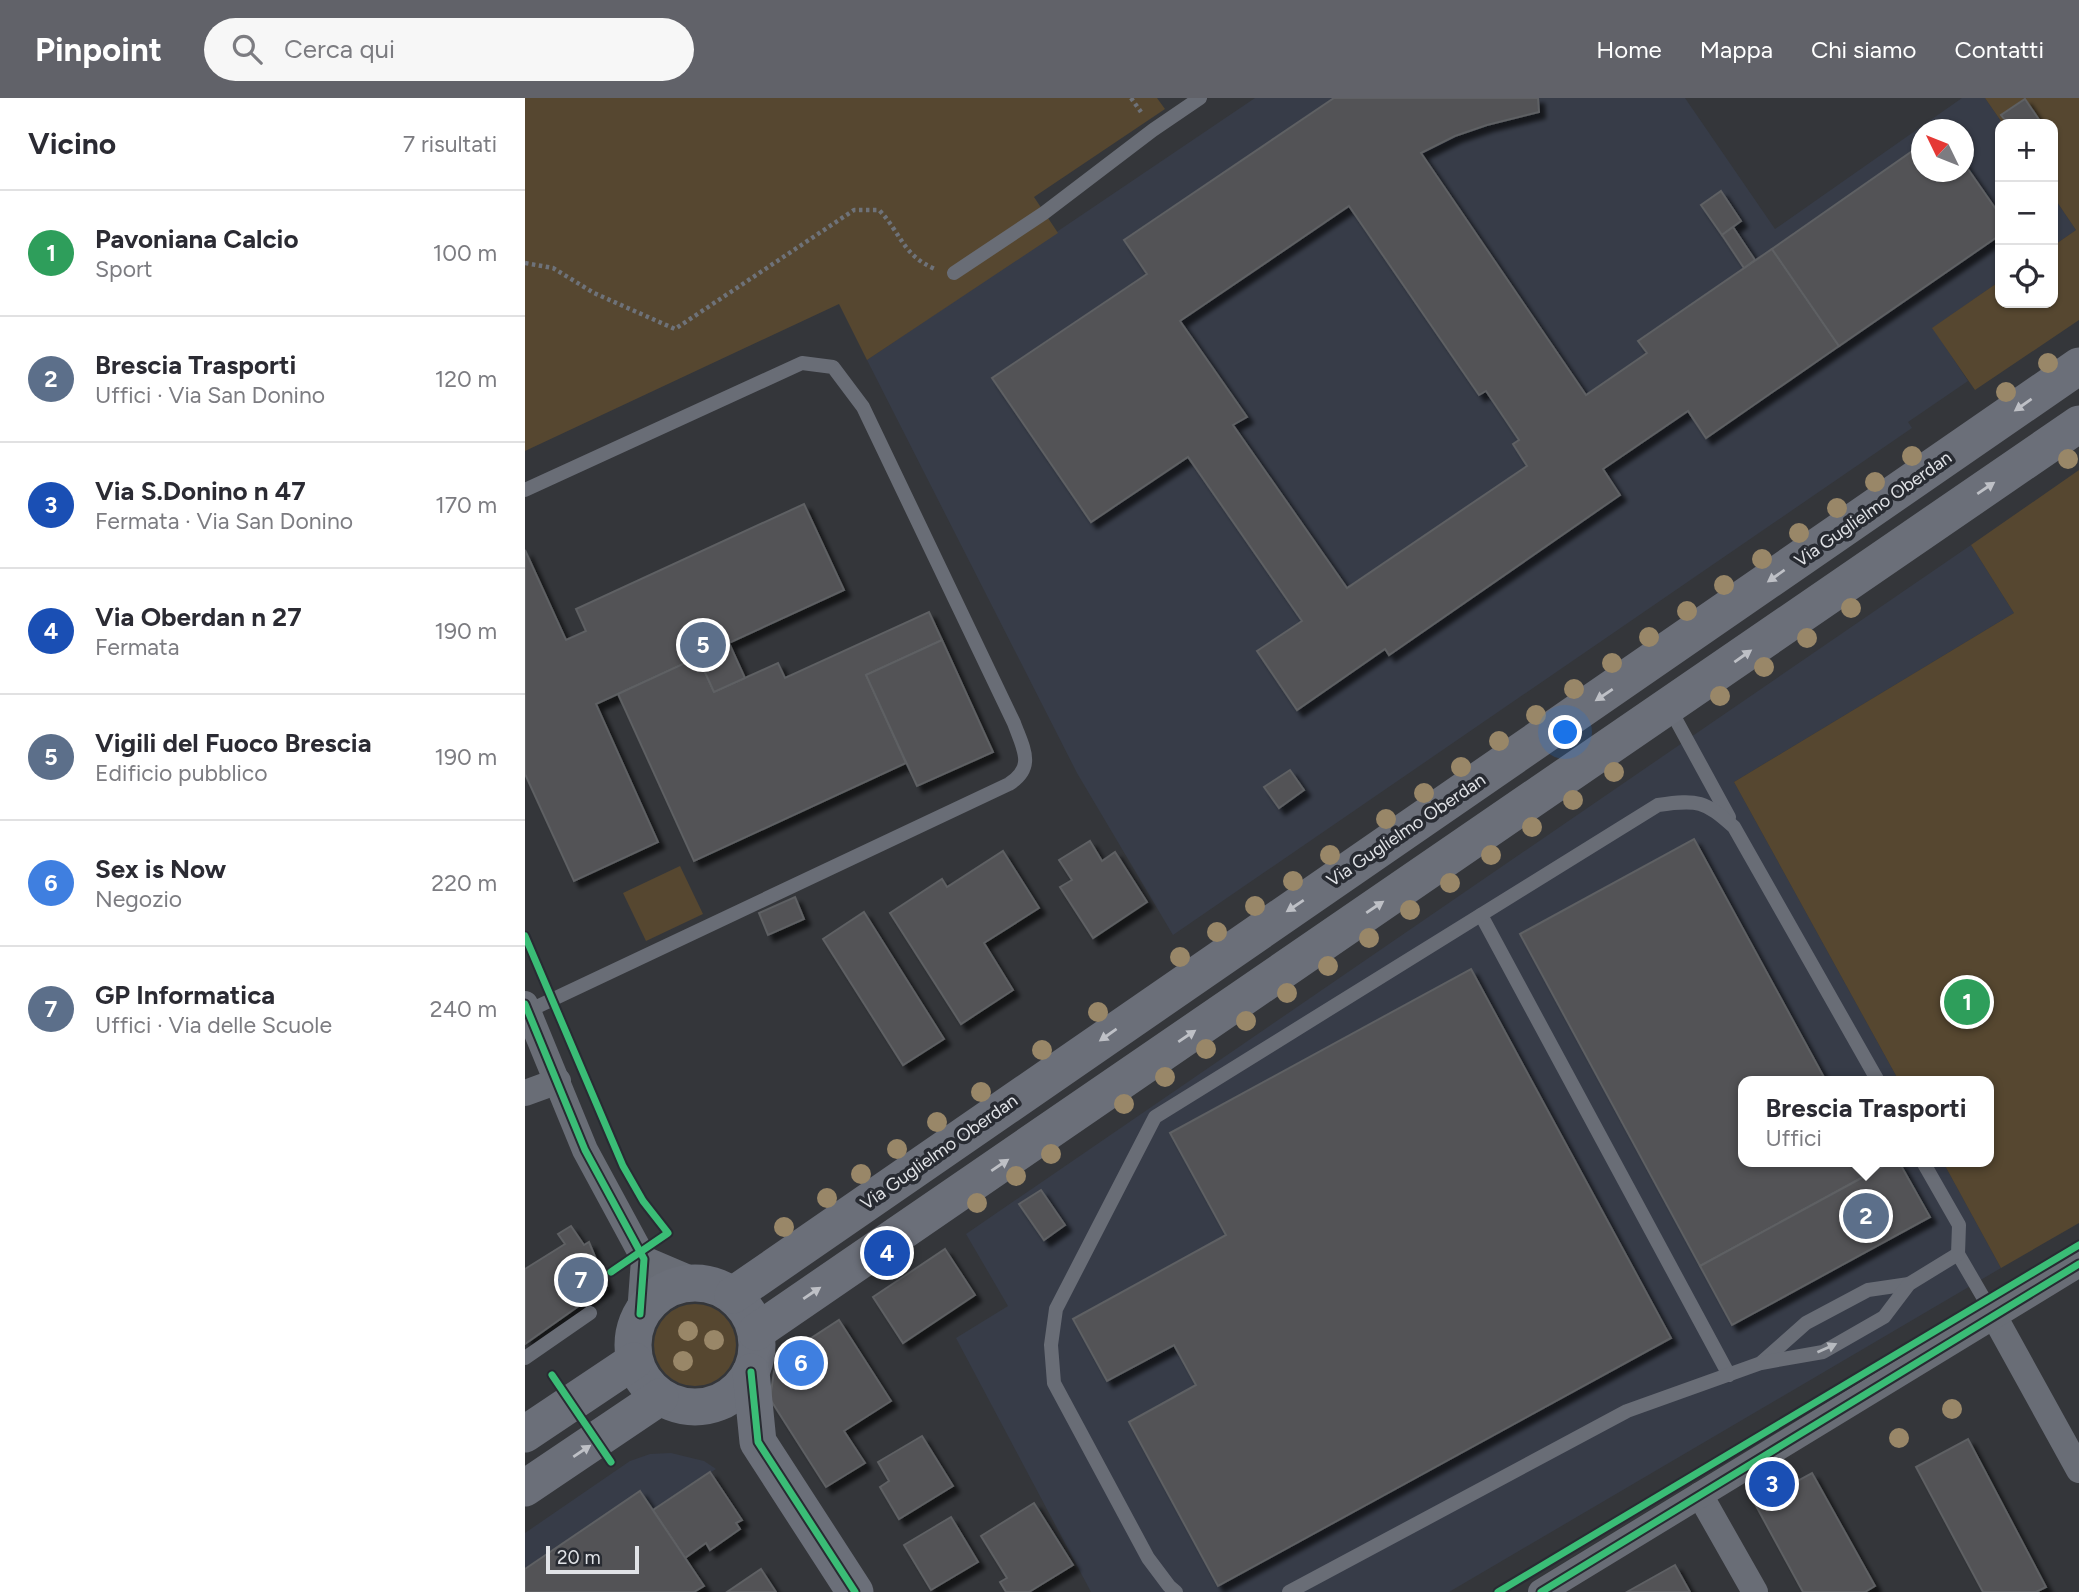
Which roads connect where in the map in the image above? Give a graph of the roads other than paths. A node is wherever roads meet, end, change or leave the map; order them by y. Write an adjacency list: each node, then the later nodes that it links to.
1 (1200, 98): 2 (lane)
2 (954, 273)
3 (2079, 366): 19 (main road, Via Guglielmo Oberdan, one-way to 19)
4 (2079, 424): 6 (main road, one-way to 4)
5 (525, 489): 9 (lane)
6 (1669, 707): 7 (lane); 23 (main road, one-way to 6)
7 (1734, 827): 8 (lane); 10 (lane)
8 (1481, 915): 28 (lane); 37 (lane)
9 (526, 1007): 11 (street)
10 (1875, 1076)
11 (558, 1081): 12 (street); 15 (street)
12 (525, 1093)
13 (1926, 1167): 14 (lane)
14 (1958, 1254): 18 (lane); 22 (lane)
15 (644, 1259): 17 (street); 21 (street)
16 (2079, 1264): 22 (street)
17 (698, 1282): 19 (main road); 21 (main road)
18 (1909, 1284): 26 (lane); 26 (lane, one-way to 18)
19 (733, 1295): 23 (main road)
20 (590, 1312): 24 (lane)
21 (640, 1314): 25 (main road)
22 (1994, 1316): 33 (street); 35 (street)
23 (756, 1332): 27 (main road)
24 (525, 1357)
25 (634, 1361): 29 (main road); 31 (main road)
26 (1761, 1363): 28 (lane)
27 (751, 1372): 30 (main road); 32 (main road)
28 (1730, 1375): 38 (lane)
29 (660, 1397): 30 (main road); 34 (main road, one-way to 29)
30 (698, 1407): 32 (main road)
31 (525, 1434)
32 (758, 1443): 36 (main road)
33 (2079, 1470)
34 (525, 1488)
35 (1700, 1495): 39 (street); 40 (street)
36 (855, 1592)
37 (1176, 1592)
38 (1289, 1592)
39 (1541, 1592)
40 (1755, 1592)

